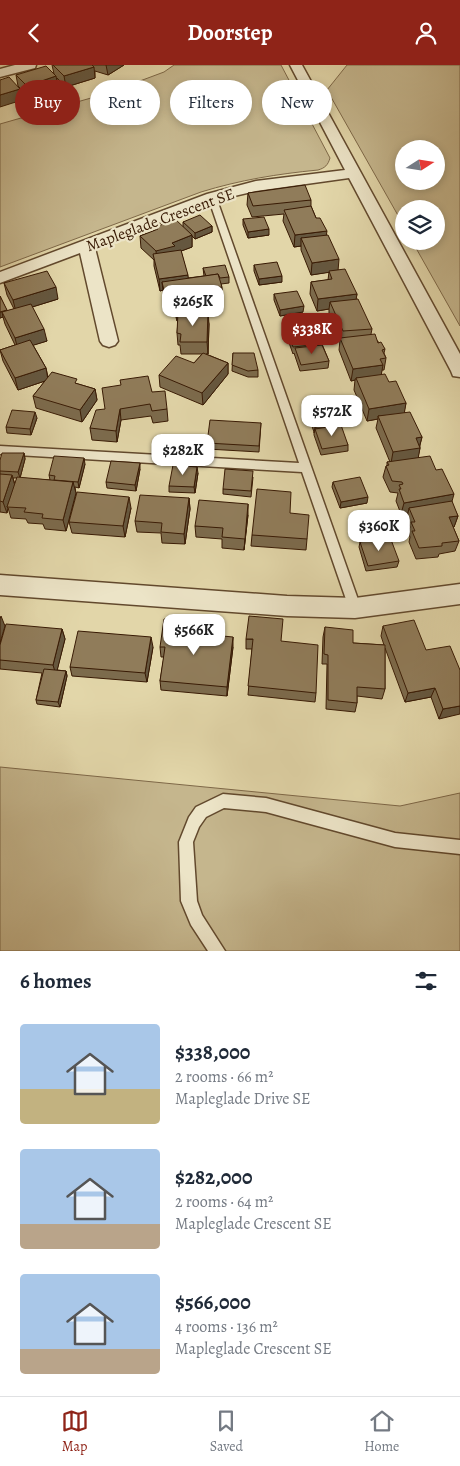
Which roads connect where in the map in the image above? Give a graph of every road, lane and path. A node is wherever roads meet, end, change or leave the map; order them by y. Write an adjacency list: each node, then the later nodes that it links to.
1 (30, 65): 3 (street)
2 (296, 65): 4 (street)
3 (0, 73)
4 (354, 173): 5 (street, Mapleglade Crescent SE); 9 (street)
5 (212, 197): 6 (street, Mapleglade Crescent SE); 11 (lane)
6 (86, 246): 7 (street, Mapleglade Crescent SE); 8 (street)
7 (0, 278)
8 (109, 341)
9 (460, 371)
10 (0, 450): 11 (lane)
11 (308, 468): 14 (lane)
12 (0, 585): 14 (street)
13 (460, 593): 14 (street)
14 (356, 608)
15 (460, 847): 16 (lane)
16 (217, 951)

